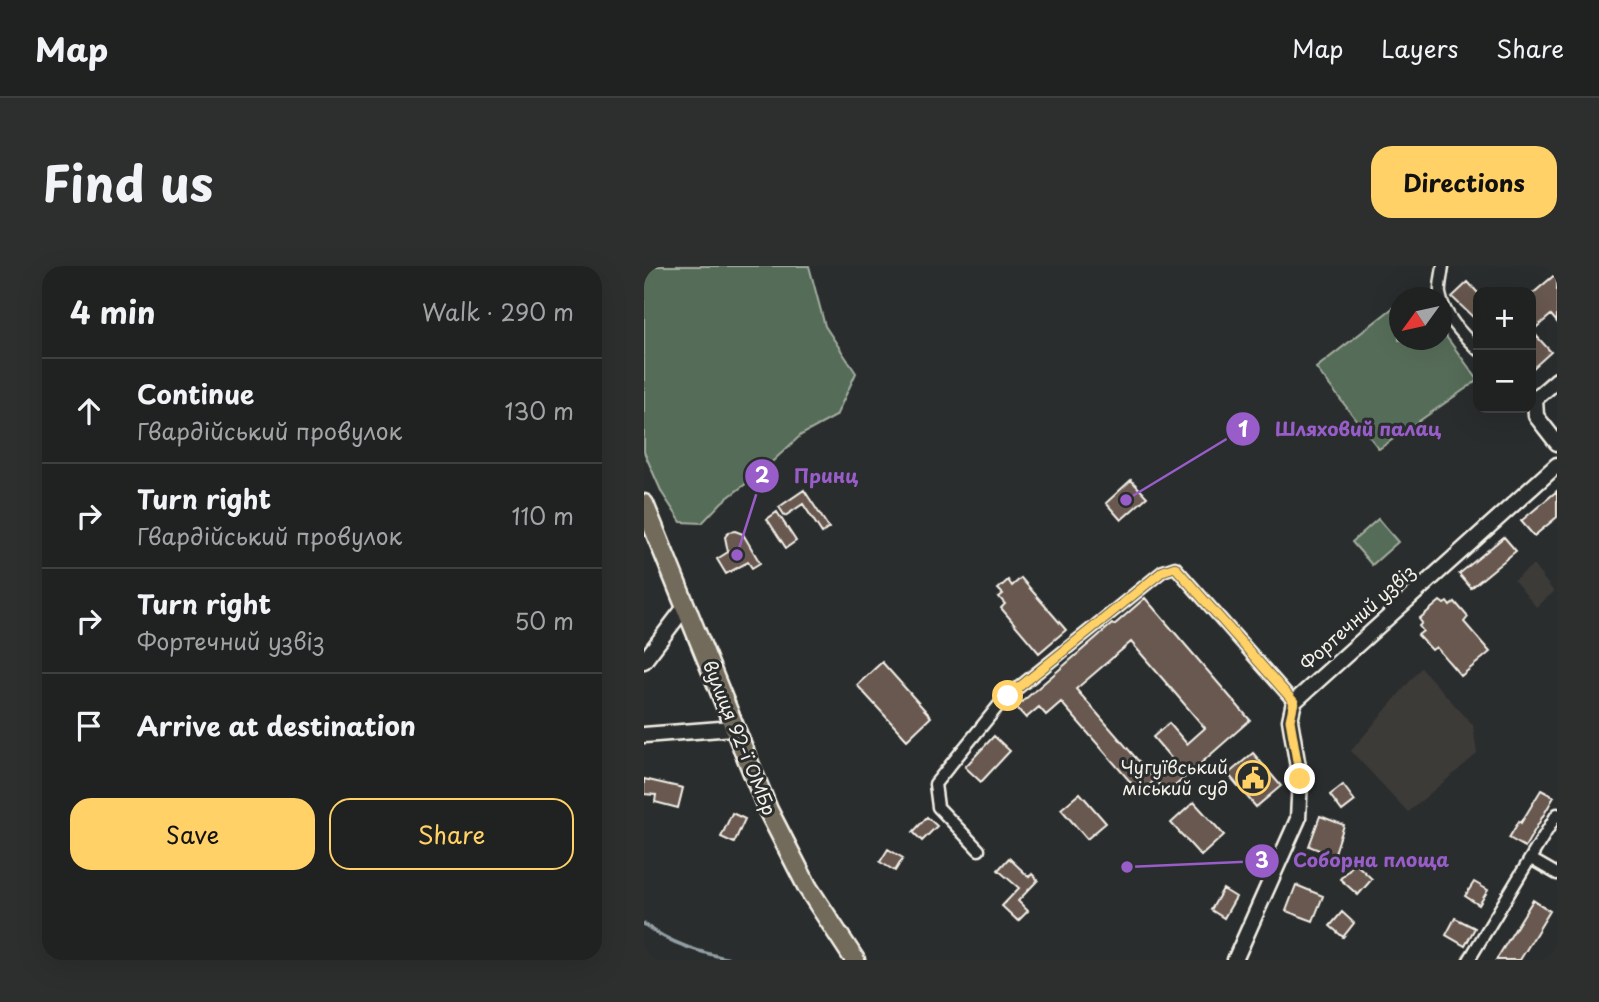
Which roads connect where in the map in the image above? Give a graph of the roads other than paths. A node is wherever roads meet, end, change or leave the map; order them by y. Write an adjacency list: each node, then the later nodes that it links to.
1 (1443, 266): 2 (street)
2 (1473, 345)
3 (1557, 380): 4 (street)
4 (1536, 396)
5 (1536, 413): 6 (street)
6 (1557, 443)
7 (1557, 465): 11 (street, Фортечний узвіз)
8 (644, 504): 9 (highway, вулиця 92-ї ОМБр)
9 (685, 607): 10 (street); 12 (highway, вулиця 92-ї ОМБр)
10 (644, 660)
11 (1294, 702): 15 (street); 19 (street)
12 (733, 728): 13 (street); 18 (highway, вулиця 92-ї ОМБр)
13 (644, 735)
14 (1557, 814): 16 (street)
15 (979, 850)
16 (1531, 859): 17 (street); 20 (street)
17 (1557, 874)
18 (855, 960)
19 (1235, 960)
20 (1469, 960)

